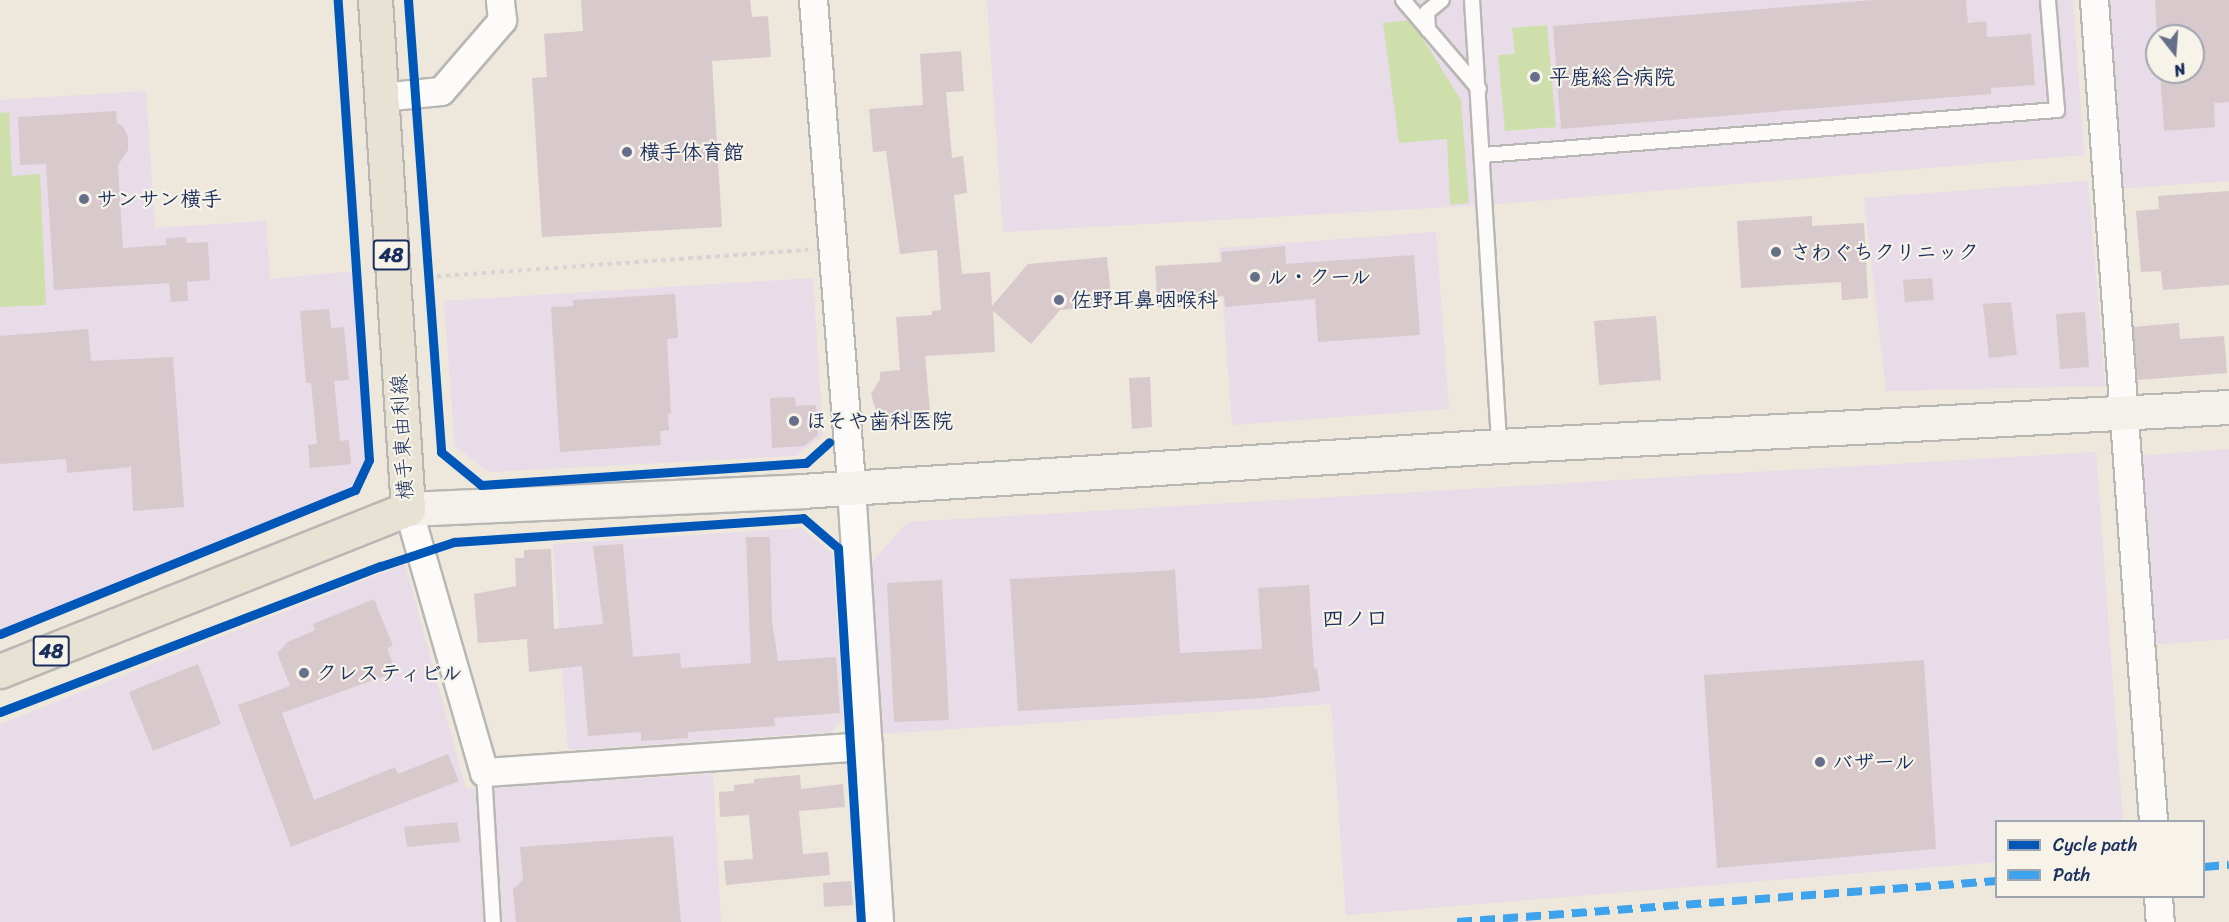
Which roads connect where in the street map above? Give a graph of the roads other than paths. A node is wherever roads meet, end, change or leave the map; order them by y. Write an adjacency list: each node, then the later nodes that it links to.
1 (375, 0): 12 (main road, 横手東由利線 / 48)
2 (500, 0): 12 (street)
3 (813, 0): 17 (street)
4 (1403, 0): 5 (lane); 10 (lane)
5 (1408, 0)
6 (1442, 0): 10 (lane)
7 (1473, 0): 11 (lane)
8 (2048, 0): 13 (lane)
9 (2094, 0): 15 (street)
10 (1428, 30): 11 (lane)
11 (1479, 89): 13 (lane)
12 (381, 97): 18 (main road, 横手東由利線 / 48)
13 (1483, 155): 16 (lane)
14 (2229, 406): 15 (street)
15 (2126, 414): 16 (street); 22 (street)
16 (1499, 447): 17 (street)
17 (851, 488): 18 (street); 20 (street)
18 (408, 509): 19 (main road, 横手東由利線 / 48); 21 (street)
19 (0, 671)
20 (868, 746): 21 (street); 25 (street)
21 (484, 772): 24 (lane)
22 (2153, 820)
23 (2158, 898): 26 (street)
24 (493, 922)
25 (879, 922)
26 (2160, 922)

